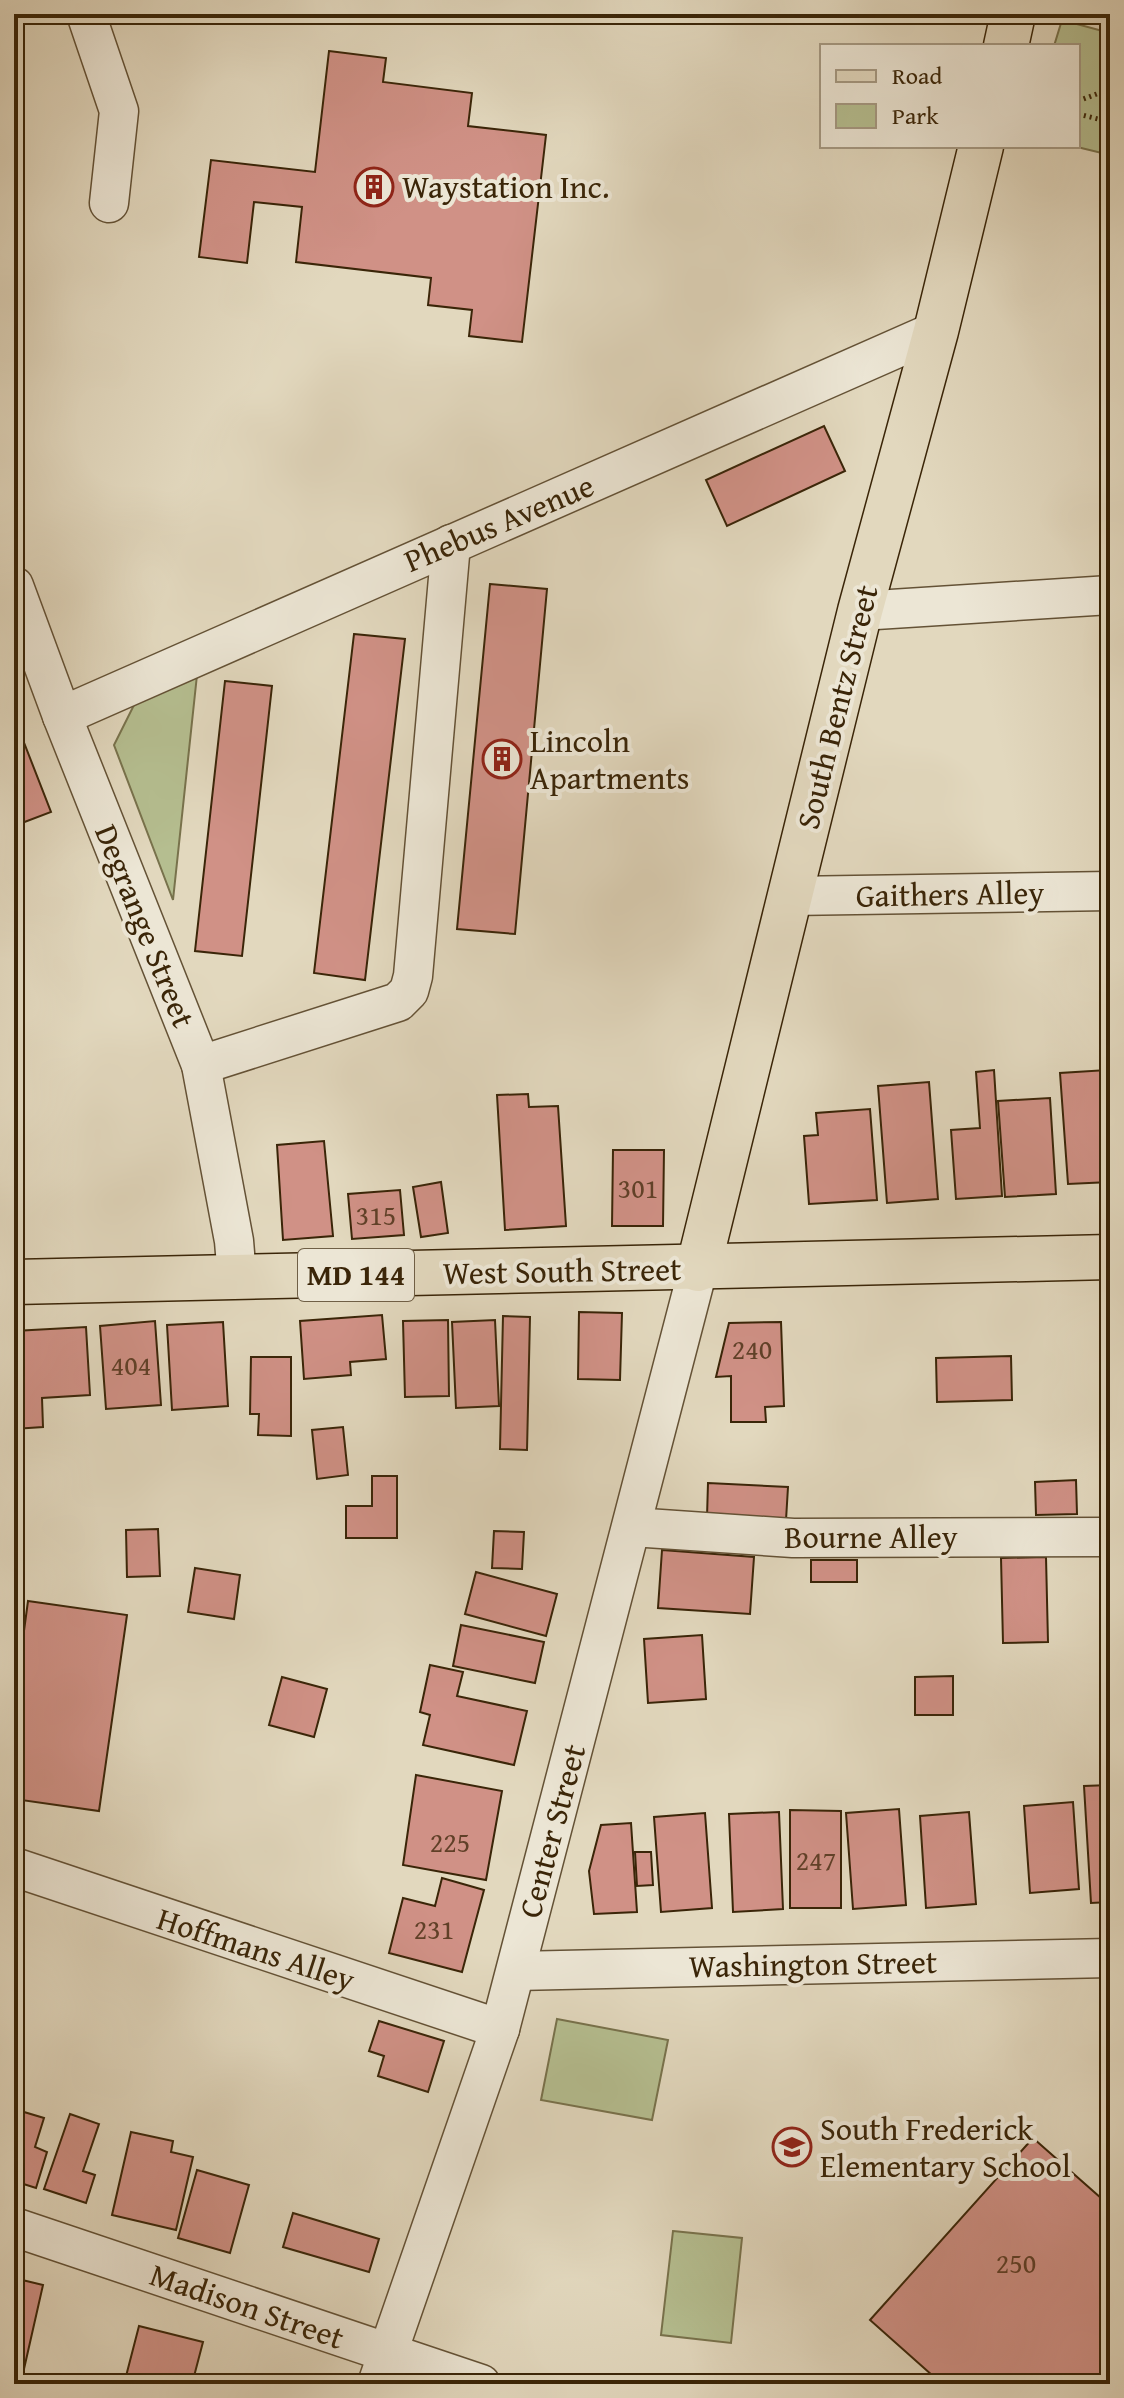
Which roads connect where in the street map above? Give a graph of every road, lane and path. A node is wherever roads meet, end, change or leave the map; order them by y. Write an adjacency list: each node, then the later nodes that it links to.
1 (86, 14): 9 (street)
2 (1013, 14): 3 (main road)
3 (1006, 44)
4 (1110, 89): 5 (path)
5 (1080, 100)
6 (1080, 114): 7 (path)
7 (1110, 122)
8 (981, 148): 10 (main road, South Bentz Street)
9 (109, 203)
10 (936, 331): 11 (street, Phebus Avenue); 14 (main road, South Bentz Street)
11 (451, 544): 15 (street, Phebus Avenue); 18 (street)
12 (14, 586): 15 (street, Degrange Street)
13 (1110, 595): 14 (street)
14 (860, 611): 17 (main road, South Bentz Street)
15 (62, 716): 18 (street, Degrange Street)
16 (1110, 891): 17 (street, Gaithers Alley)
17 (790, 896): 20 (main road, South Bentz Street)
18 (201, 1065): 21 (street, Degrange Street)
19 (1110, 1257): 20 (main road, West South Street / MD 144)
20 (698, 1269): 21 (main road, West South Street / MD 144); 23 (street, Center Street)
21 (237, 1277): 22 (main road, West South Street / MD 144)
22 (14, 1282)
23 (632, 1527): 24 (street, Bourne Alley); 27 (street, Center Street)
24 (1110, 1537)
25 (14, 1867): 28 (street, Hoffmans Alley)
26 (1110, 1958): 27 (street, Washington Street)
27 (516, 1971): 28 (street, Center Street)
28 (500, 2029): 30 (street, Center Street)
29 (14, 2227): 30 (street, Madison Street)
30 (382, 2368): 31 (street, Madison Street)
31 (481, 2384)

